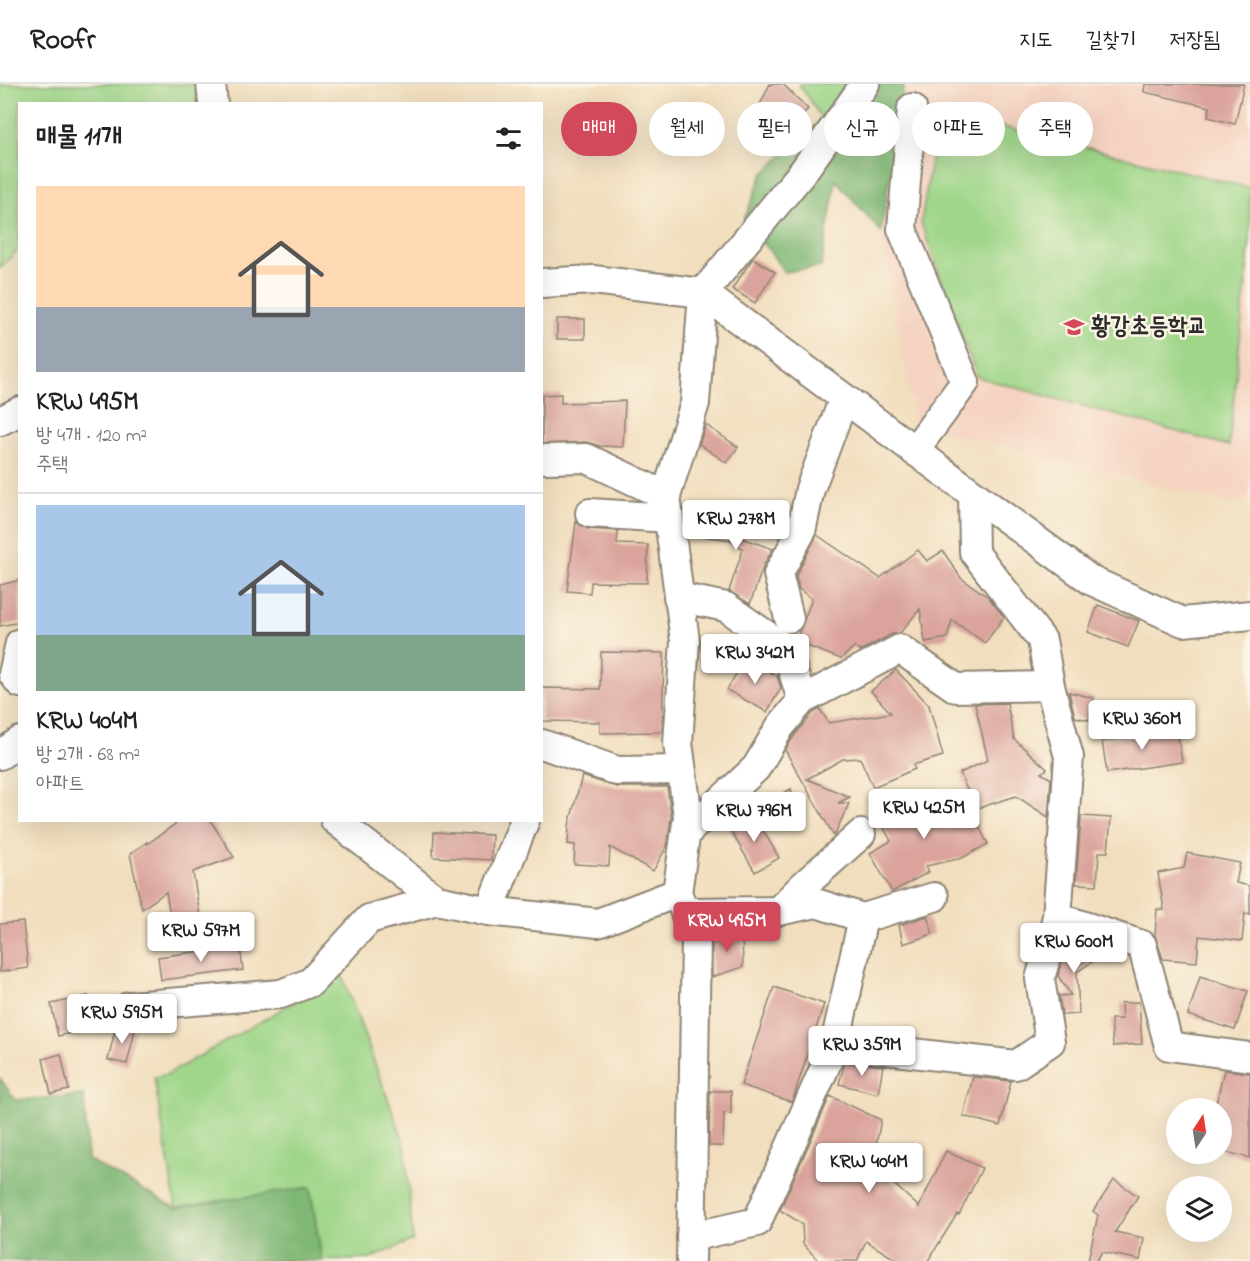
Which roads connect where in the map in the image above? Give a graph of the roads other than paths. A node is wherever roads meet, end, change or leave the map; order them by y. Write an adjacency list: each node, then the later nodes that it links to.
1 (212, 84): 3 (street)
2 (865, 84): 6 (street)
3 (213, 102)
4 (912, 108): 10 (street)
5 (543, 283): 6 (street)
6 (703, 293): 7 (street); 13 (street)
7 (844, 398): 10 (street); 17 (street)
8 (18, 412): 9 (street)
9 (0, 421)
10 (914, 451): 12 (street)
11 (546, 459): 13 (street)
12 (973, 494): 16 (street); 20 (street)
13 (667, 507): 14 (street); 15 (street)
14 (590, 513)
15 (678, 597): 21 (street); 25 (street)
16 (1250, 615)
17 (789, 618)
18 (18, 652): 19 (street)
19 (18, 680)
20 (1050, 686): 21 (street); 35 (street)
21 (802, 700): 28 (street)
22 (18, 742): 24 (street)
23 (543, 744): 25 (street)
24 (0, 754)
25 (681, 770): 28 (street)
26 (338, 822): 31 (street)
27 (524, 822): 33 (street)
28 (686, 833): 32 (street)
29 (861, 834): 34 (street)
30 (934, 897): 36 (street)
31 (437, 900): 33 (street); 37 (street)
32 (681, 903): 33 (street); 34 (street); 40 (street)
33 (489, 911)
34 (778, 911): 36 (street)
35 (1057, 917): 38 (street); 39 (street)
36 (863, 918): 38 (street)
37 (130, 1006)
38 (835, 1044): 40 (street)
39 (1250, 1057)
40 (691, 1249)

